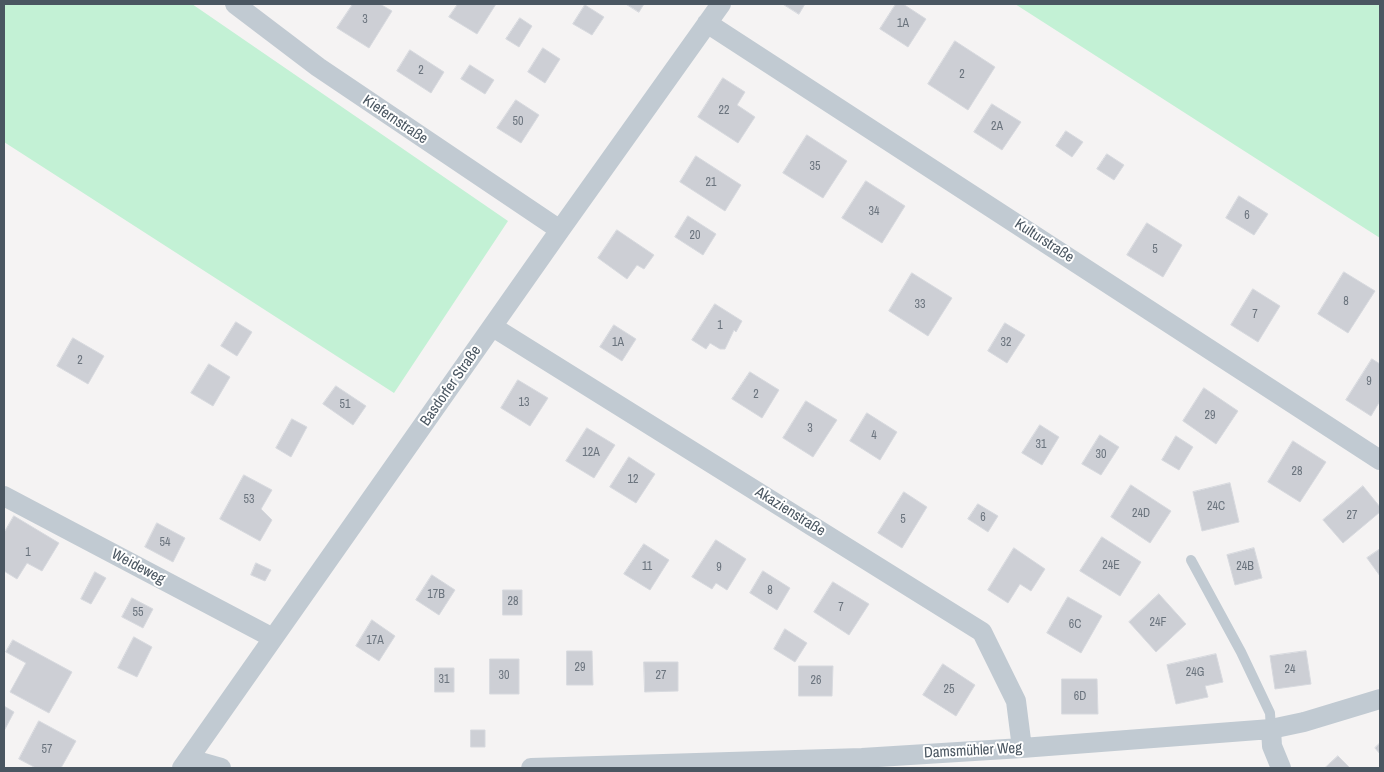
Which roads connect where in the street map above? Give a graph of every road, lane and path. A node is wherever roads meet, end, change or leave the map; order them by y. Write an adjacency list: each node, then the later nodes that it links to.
1 (235, 4): 4 (street, Kiefernstraße)
2 (721, 4): 3 (street, Basdorfer Straße)
3 (707, 23): 4 (street, Basdorfer Straße); 6 (street, Kulturstraße)
4 (560, 230): 5 (street, Basdorfer Straße)
5 (493, 327): 9 (street, Basdorfer Straße); 12 (street, Akazienstraße)
6 (1380, 460)
7 (4, 496): 9 (street, Weideweg)
8 (1191, 560): 11 (lane)
9 (273, 638): 13 (street, Basdorfer Straße)
10 (1380, 699): 11 (street, Damsmühler Weg)
11 (1271, 729): 12 (street, Damsmühler Weg); 17 (street)
12 (1022, 748): 14 (street, Damsmühler Weg)
13 (186, 764): 15 (street)
14 (736, 765): 16 (street, Damsmühler Weg)
15 (221, 768)
16 (531, 768)
17 (1281, 768)

